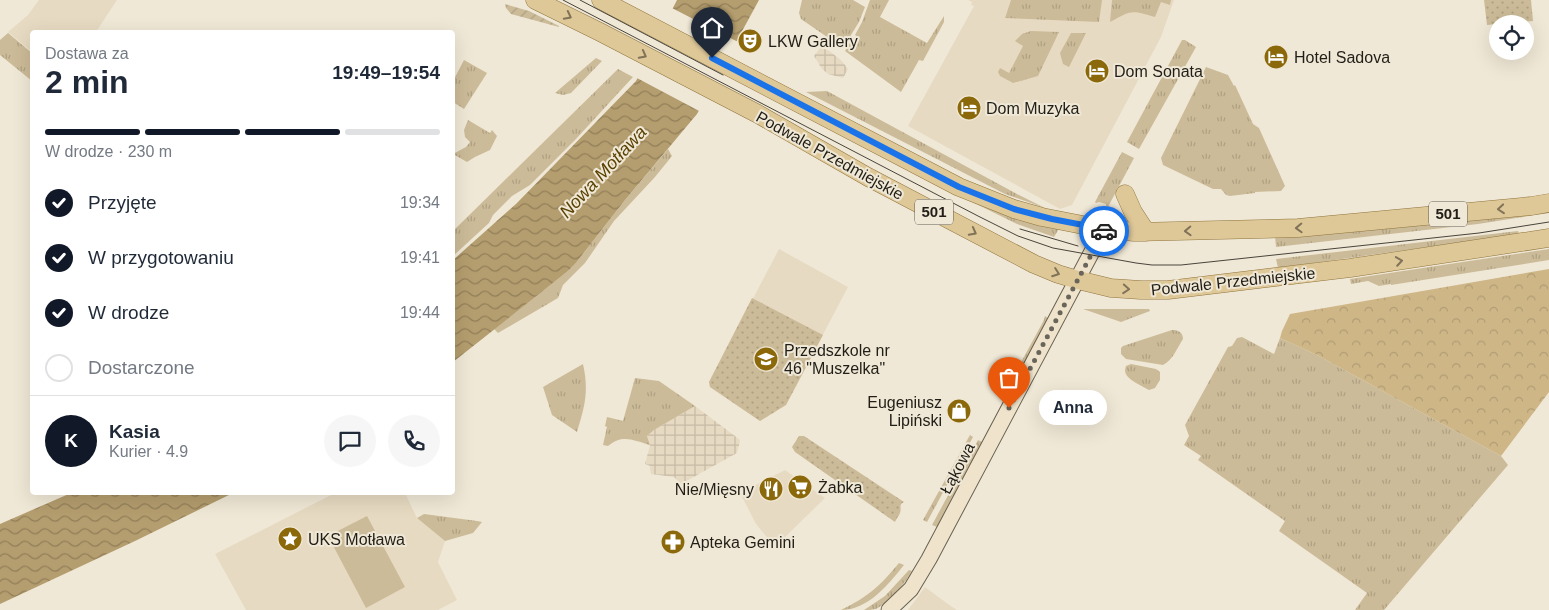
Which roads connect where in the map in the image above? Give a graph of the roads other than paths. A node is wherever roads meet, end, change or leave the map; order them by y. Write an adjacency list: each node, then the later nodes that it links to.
1 (535, 0): 8 (main road, Podwale Przedmiejskie / 501, one-way to 8)
2 (608, 3): 5 (main road, Podwale Przedmiejskie / 501)
3 (1125, 194): 6 (main road)
4 (1549, 203): 6 (main road, Podwale Przedmiejskie / 501, one-way to 6)
5 (1104, 229): 6 (main road, Podwale Przedmiejskie / 501); 8 (street, Łąkowa)
6 (1146, 232)
7 (1549, 238): 8 (main road, Podwale Przedmiejskie / 501, one-way to 7)
8 (1078, 280): 9 (street, Łąkowa)
9 (889, 610)

